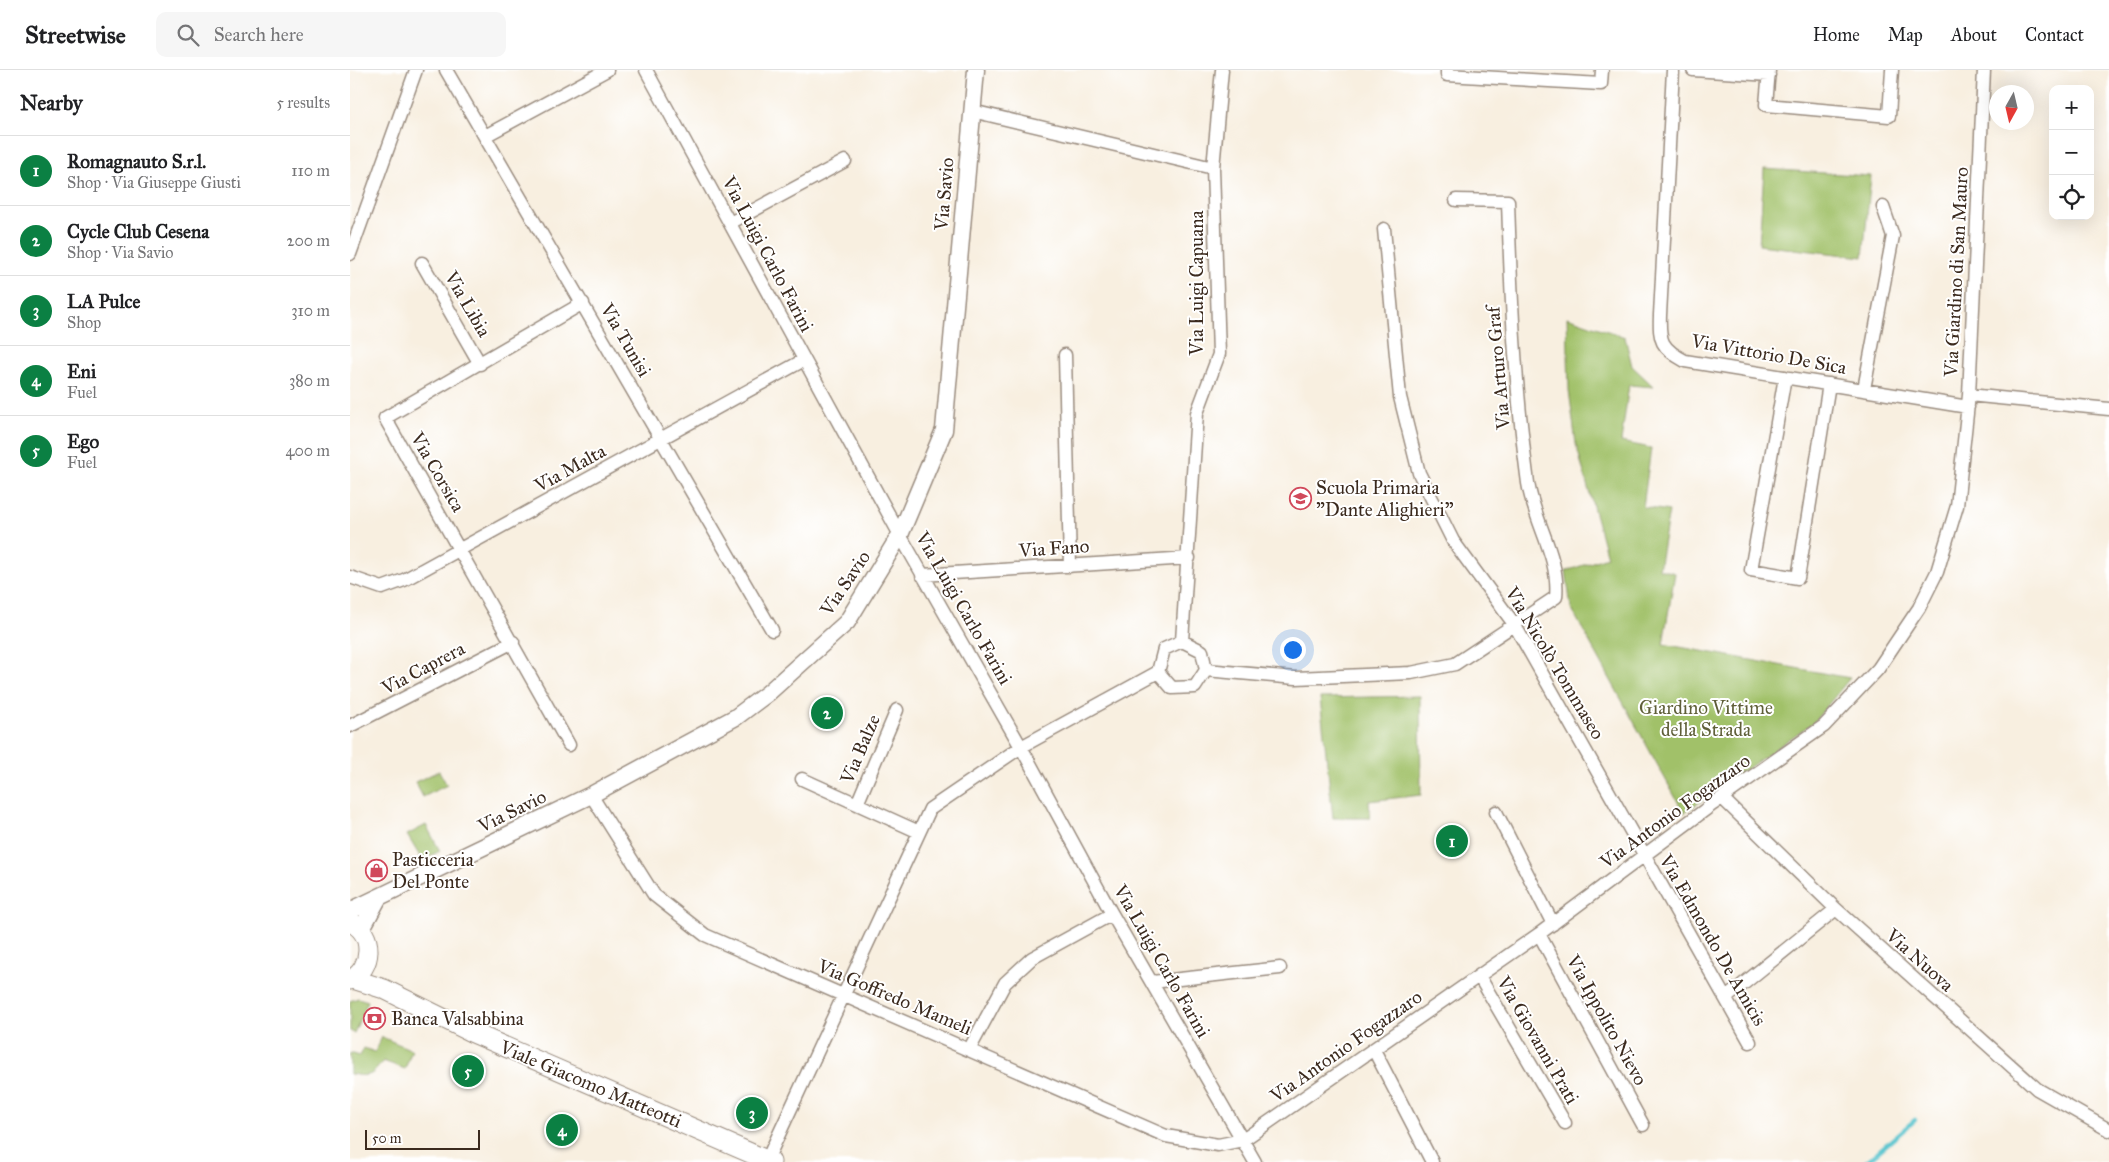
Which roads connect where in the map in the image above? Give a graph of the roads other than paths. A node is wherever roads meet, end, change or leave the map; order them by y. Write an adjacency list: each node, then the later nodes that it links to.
1 (416, 70): 22 (street)
2 (446, 70): 15 (street, Via Tunisi)
3 (607, 70): 15 (street)
4 (646, 70): 20 (street, Via Luigi Carlo Farini)
5 (976, 70): 14 (street, Via Savio)
6 (1222, 70): 17 (street, Via Luigi Capuana)
7 (1447, 70): 8 (street)
8 (1602, 70)
9 (1673, 70): 28 (street, Via Vittorio De Sica)
10 (1693, 70): 13 (street)
11 (1892, 70): 13 (street)
12 (1984, 70): 31 (street, Via Giardino di San Mauro)
13 (1769, 73)
14 (972, 111): 17 (street); 34 (street, Via Savio)
15 (486, 136): 24 (street, Via Tunisi)
16 (845, 161): 20 (street)
17 (1213, 168): 36 (street, Via Luigi Capuana)
18 (1456, 200): 40 (street, Via Arturo Graf)
19 (1883, 207): 30 (street)
20 (730, 223): 26 (street, Via Luigi Carlo Farini)
21 (1384, 228): 40 (street, Via Nicolò Tommaseo)
22 (350, 254)
23 (422, 263): 27 (street, Via Libia)
24 (583, 303): 27 (street, Via Corsica); 33 (street, Via Tunisi)
25 (1064, 355): 37 (street)
26 (804, 360): 33 (street, Via Malta); 34 (street, Via Luigi Carlo Farini)
27 (480, 364): 35 (street, Via Corsica)
28 (1785, 377): 29 (street, Via Vittorio De Sica); 29 (street)
29 (1829, 384): 30 (street, Via Vittorio De Sica)
30 (1864, 389): 31 (street, Via Vittorio De Sica)
31 (1969, 401): 32 (street, Via Giardino di San Mauro); 52 (street, Via Antonio Fogazzaro)
32 (2109, 410)
33 (661, 439): 35 (street, Via Malta); 41 (street, Via Tunisi)
34 (900, 535): 38 (street, Via Luigi Carlo Farini); 51 (street, Via Savio)
35 (460, 550): 39 (street, Via Malta); 43 (street, Via Corsica)
36 (1189, 558): 37 (street, Via Fano); 42 (street, Via Luigi Capuana)
37 (1070, 566): 38 (street, Via Fano)
38 (922, 575): 49 (street, Via Luigi Carlo Farini)
39 (350, 577)
40 (1514, 624): 44 (street); 56 (street, Via Nicolò Tommaseo)
41 (772, 630)
42 (1182, 641): 44 (street); 45 (street)
43 (513, 642): 47 (street, Via Caprera); 48 (street, Via Corsica)
44 (1206, 670): 45 (street)
45 (1158, 672): 49 (street)
46 (898, 710): 53 (street, Via Balze)
47 (350, 726)
48 (569, 744)
49 (1021, 746): 55 (street); 60 (street, Via Luigi Carlo Farini)
50 (802, 779): 53 (street)
51 (591, 795): 57 (street, Via Savio); 70 (street, Via Goffredo Mameli)
52 (1722, 798): 56 (street, Via Antonio Fogazzaro); 58 (street, Via Nuova)
53 (857, 804): 55 (street)
54 (1496, 812): 61 (street)
55 (919, 832): 70 (street)
56 (1644, 856): 61 (street, Via Antonio Fogazzaro); 71 (street, Via Edmondo De Amicis)
57 (379, 897): 59 (street, Via Savio); 62 (street)
58 (1836, 910): 71 (street); 77 (street, Via Nuova)
59 (350, 911)
60 (1112, 914): 68 (street, Via Luigi Carlo Farini); 73 (street)
61 (1553, 924): 63 (street, Via Antonio Fogazzaro)
62 (356, 926): 64 (main road)
63 (1539, 934): 66 (street, Via Antonio Fogazzaro); 76 (street, Via Ippolito Nievo)
64 (368, 950): 67 (main road); 69 (main road)
65 (1280, 968): 68 (street)
66 (1479, 976): 74 (street, Via Antonio Fogazzaro); 75 (street, Via Giovanni Prati)
67 (352, 980): 69 (main road, Viale Giacomo Matteotti)
68 (1152, 982): 78 (street, Via Luigi Carlo Farini)
69 (384, 989): 79 (main road, Viale Giacomo Matteotti)
70 (842, 995): 73 (street, Via Goffredo Mameli); 79 (street)
71 (1726, 998): 72 (street, Via Edmondo De Amicis)
72 (1750, 1042)
73 (969, 1050): 78 (street, Via Goffredo Mameli)
74 (1374, 1050): 78 (street, Via Antonio Fogazzaro); 81 (street)
75 (1565, 1123)
76 (1643, 1125)
77 (2109, 1130)
78 (1243, 1140): 80 (street, Via Luigi Carlo Farini)
79 (769, 1161)
80 (1255, 1162)
81 (1432, 1162)

